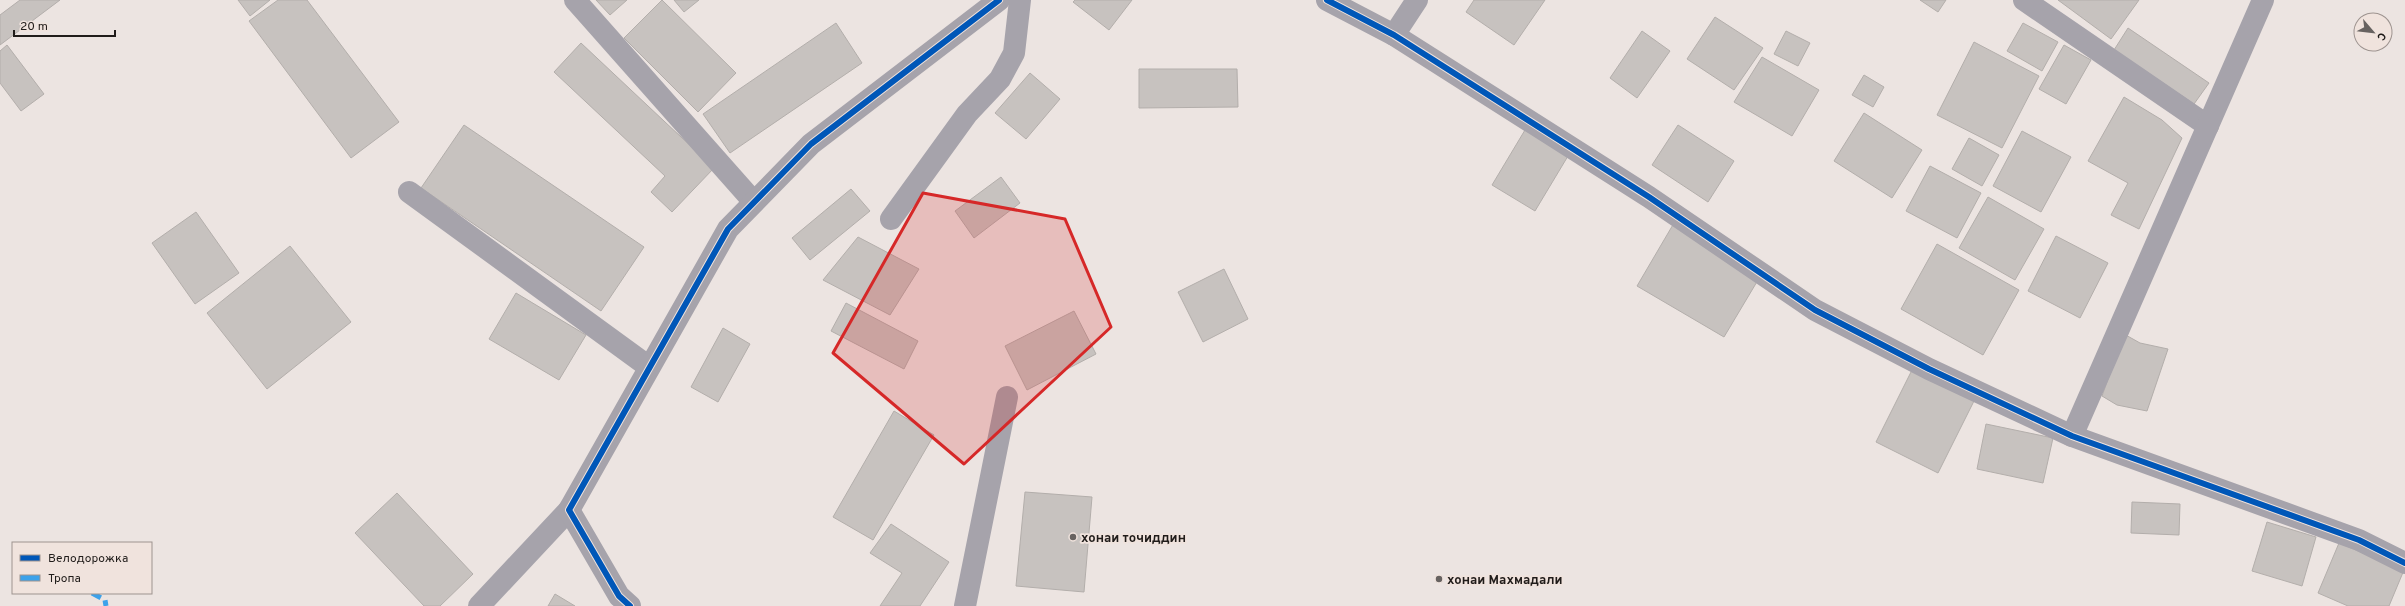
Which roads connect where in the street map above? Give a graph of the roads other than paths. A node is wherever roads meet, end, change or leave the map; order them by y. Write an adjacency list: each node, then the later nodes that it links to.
1 (575, 0): 11 (street)
2 (999, 0): 11 (street)
3 (1020, 0): 12 (street)
4 (1327, 0): 8 (street)
5 (1417, 0): 8 (street)
6 (2024, 0): 9 (street)
7 (2263, 0): 9 (street)
8 (1394, 35): 15 (street)
9 (2208, 126): 15 (street)
10 (409, 192): 13 (street)
11 (753, 201): 13 (street)
12 (891, 220)
13 (649, 367): 16 (street)
14 (1007, 397): 20 (street)
15 (2072, 436): 17 (street)
16 (569, 510): 18 (street); 19 (street)
17 (2405, 563)
18 (479, 606)
19 (630, 606)
20 (965, 606)

